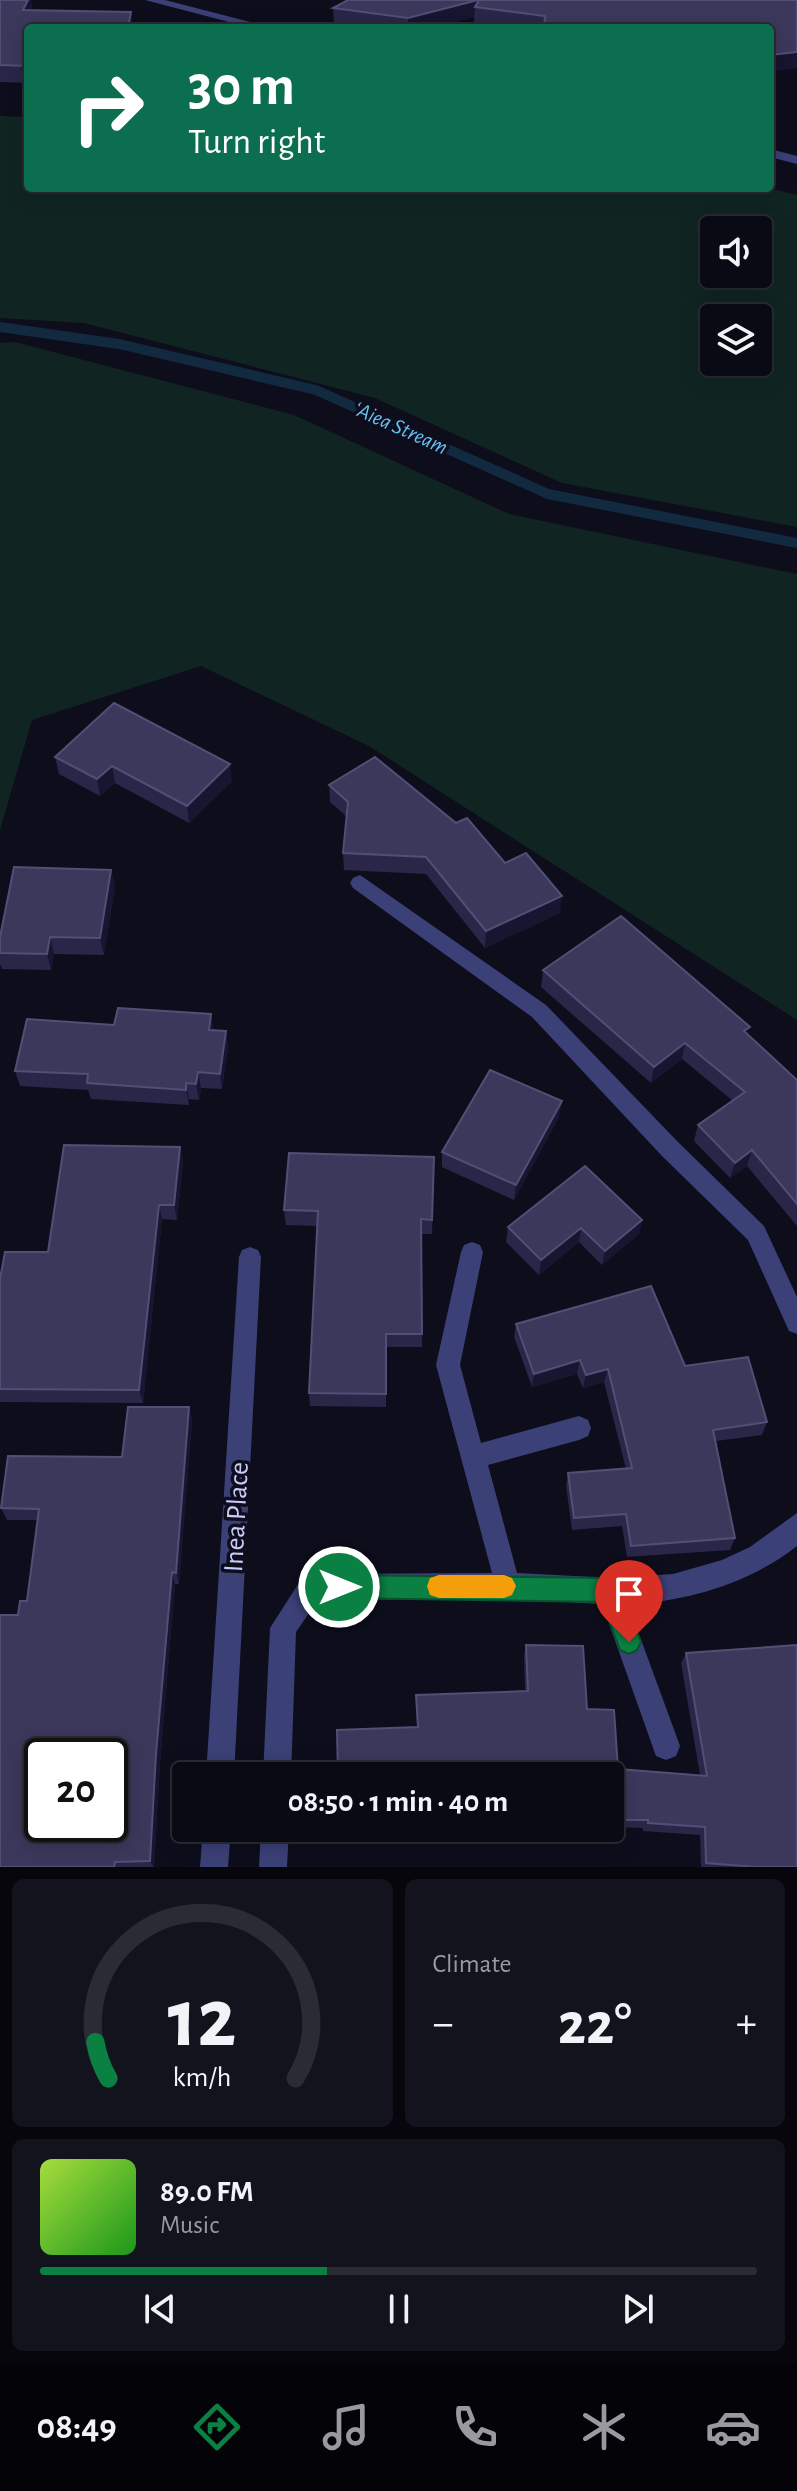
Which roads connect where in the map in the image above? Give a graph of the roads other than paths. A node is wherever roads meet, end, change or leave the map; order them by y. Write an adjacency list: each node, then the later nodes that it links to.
1 (151, 0): 3 (street)
2 (200, 0): 3 (street)
3 (212, 14): 4 (street)
4 (251, 24)
5 (774, 154): 6 (street)
6 (797, 160)
7 (360, 883): 10 (street)
8 (472, 1252): 12 (street)
9 (250, 1257): 17 (street, Inea Place)
10 (797, 1323)
11 (579, 1428): 12 (street)
12 (474, 1457): 14 (street)
13 (795, 1535): 15 (street)
14 (508, 1586): 15 (street); 18 (street)
15 (610, 1590): 16 (street)
16 (666, 1746)
17 (221, 1762)
18 (278, 1762)
19 (216, 1842): 21 (street)
20 (274, 1842): 22 (street)
21 (214, 1867)
22 (273, 1867)

